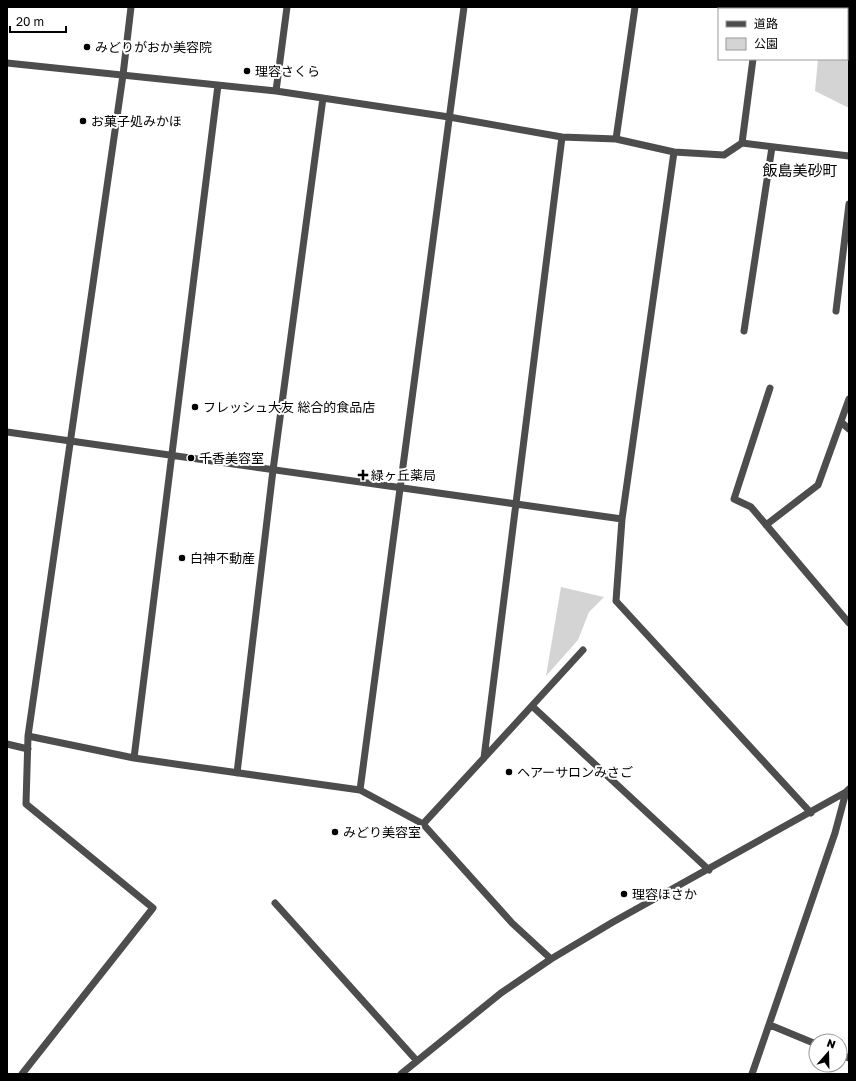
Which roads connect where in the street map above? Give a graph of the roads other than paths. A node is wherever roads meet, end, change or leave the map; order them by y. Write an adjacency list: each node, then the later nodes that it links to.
1 (130, 7): 7 (street)
2 (287, 7): 9 (street)
3 (464, 7): 11 (street)
4 (635, 7): 13 (street)
5 (753, 60): 14 (street)
6 (7, 63): 7 (street)
7 (123, 75): 8 (street); 26 (street)
8 (218, 85): 9 (street); 27 (street)
9 (276, 91): 10 (street)
10 (323, 98): 11 (street); 28 (street)
11 (449, 117): 12 (street); 29 (street)
12 (562, 137): 13 (street); 30 (street)
13 (616, 139): 16 (street)
14 (742, 143): 15 (street); 16 (street)
15 (772, 147): 17 (street); 20 (street)
16 (674, 152): 31 (street)
17 (849, 156)
18 (849, 204): 19 (street)
19 (836, 311)
20 (744, 330)
21 (770, 388): 32 (street)
22 (849, 399): 23 (street)
23 (841, 422): 24 (street); 32 (street)
24 (849, 429)
25 (7, 432): 26 (street)
26 (69, 442): 27 (street); 36 (street)
27 (171, 456): 28 (street); 39 (street)
28 (273, 470): 29 (street); 41 (street)
29 (400, 488): 30 (street); 42 (street)
30 (515, 504): 31 (street); 40 (street)
31 (622, 519): 44 (street)
32 (766, 525): 33 (street)
33 (849, 623)
34 (583, 650): 35 (street)
35 (532, 706): 40 (street); 46 (street)
36 (28, 736): 38 (street); 39 (street)
37 (7, 744): 38 (street)
38 (28, 749): 52 (street)
39 (134, 758): 41 (street)
40 (484, 758): 45 (street)
41 (237, 773): 42 (street)
42 (360, 790): 45 (street)
43 (848, 792): 44 (street); 49 (street)
44 (811, 813): 46 (street)
45 (423, 824): 48 (street)
46 (709, 870): 48 (street)
47 (275, 903): 51 (street)
48 (551, 959): 51 (street)
49 (770, 1024): 50 (street); 54 (street)
50 (808, 1041)
51 (417, 1061): 53 (street)
52 (22, 1074)
53 (401, 1074)
54 (752, 1074)

